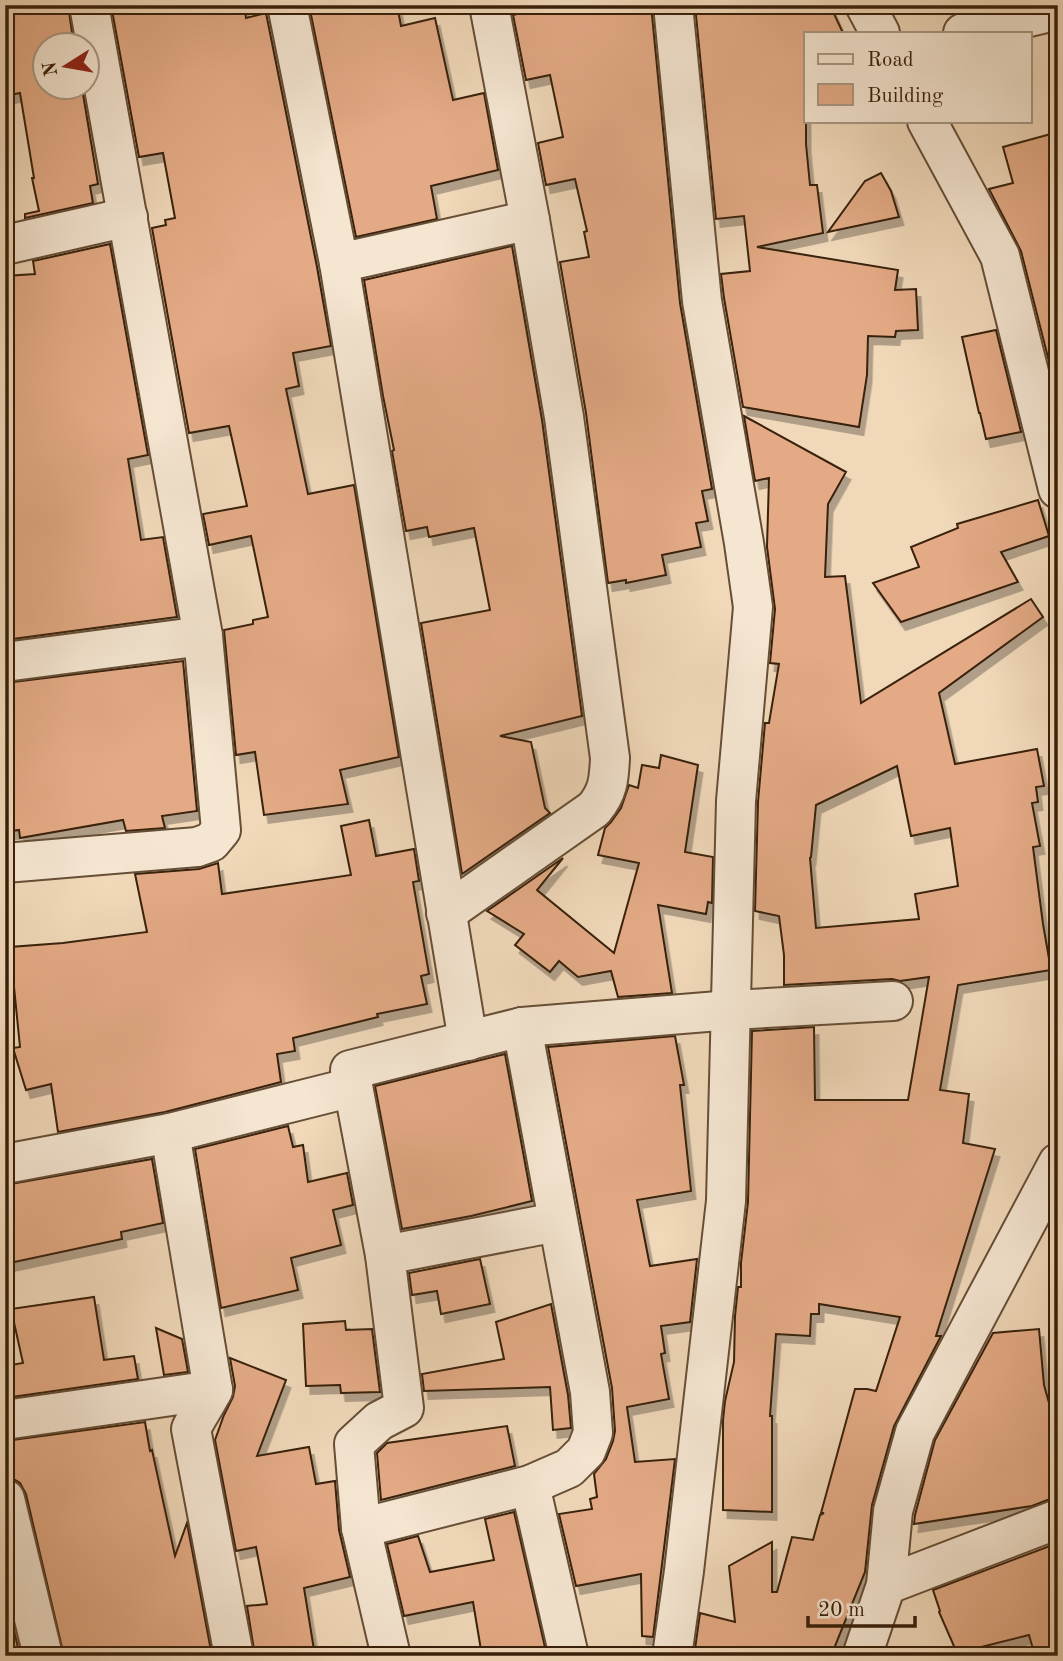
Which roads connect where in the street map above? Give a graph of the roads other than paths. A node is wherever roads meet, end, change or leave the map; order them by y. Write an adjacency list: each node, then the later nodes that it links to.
1 (89, 5): 10 (street)
2 (287, 5): 13 (street)
3 (489, 5): 11 (street)
4 (673, 5): 20 (street)
5 (865, 5): 7 (street)
6 (1058, 10): 8 (street)
7 (879, 32)
8 (967, 32)
9 (928, 122): 14 (street)
10 (128, 217): 12 (street); 15 (street)
11 (530, 220): 13 (street); 18 (street)
12 (5, 245)
13 (338, 263): 18 (street)
14 (1058, 489)
15 (202, 636): 16 (street); 17 (street)
16 (5, 662)
17 (5, 863)
18 (446, 913): 22 (street)
19 (893, 1002): 20 (street)
20 (731, 1010): 21 (street); 40 (street)
21 (522, 1027): 22 (street); 27 (street)
22 (468, 1041): 23 (street)
23 (353, 1087): 24 (street); 28 (street)
24 (170, 1133): 26 (street); 29 (street)
25 (1058, 1163): 35 (street)
26 (5, 1164)
27 (557, 1222): 28 (street); 31 (street)
28 (385, 1255): 34 (street)
29 (213, 1390): 30 (street); 37 (street)
30 (5, 1420)
31 (530, 1485): 34 (street); 39 (street)
32 (5, 1499): 36 (street)
33 (1058, 1519): 35 (street)
34 (361, 1528): 38 (street)
35 (886, 1585): 41 (street)
36 (43, 1656)
37 (234, 1656)
38 (391, 1656)
39 (569, 1656)
40 (673, 1656)
41 (862, 1656)

